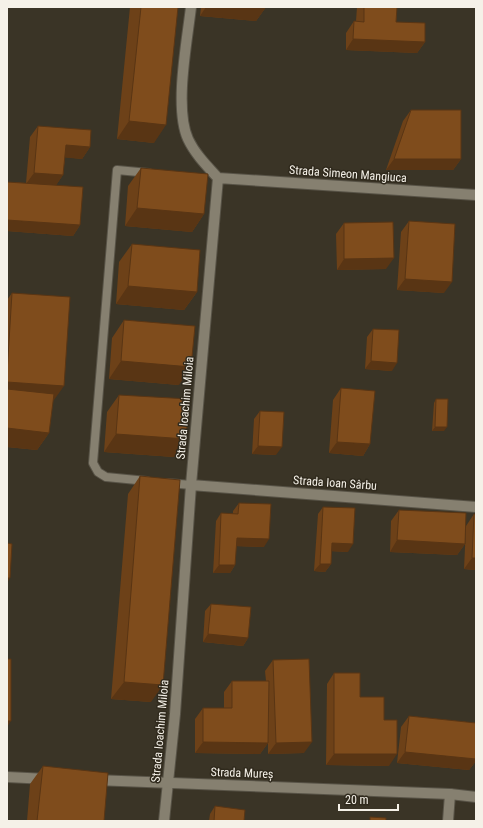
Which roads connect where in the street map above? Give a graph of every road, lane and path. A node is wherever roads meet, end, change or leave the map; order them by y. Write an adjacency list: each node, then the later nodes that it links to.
1 (191, 7): 3 (street)
2 (156, 173): 5 (lane)
3 (214, 178): 4 (street, Strada Simeon Mangiuca); 5 (street, Strada Ioachim Miloia)
4 (476, 195)
5 (191, 486): 6 (street, Strada Ioan Sârbu); 10 (street, Strada Ioachim Miloia)
6 (476, 507)
7 (7, 778): 8 (street)
8 (58, 779)
9 (88, 780): 10 (street, Strada Mureș)
10 (169, 783): 11 (street, Strada Mureș); 13 (street, Strada Ioachim Miloia)
11 (450, 794): 12 (street, Strada Mureș); 14 (street)
12 (476, 796)
13 (164, 821)
14 (448, 821)

